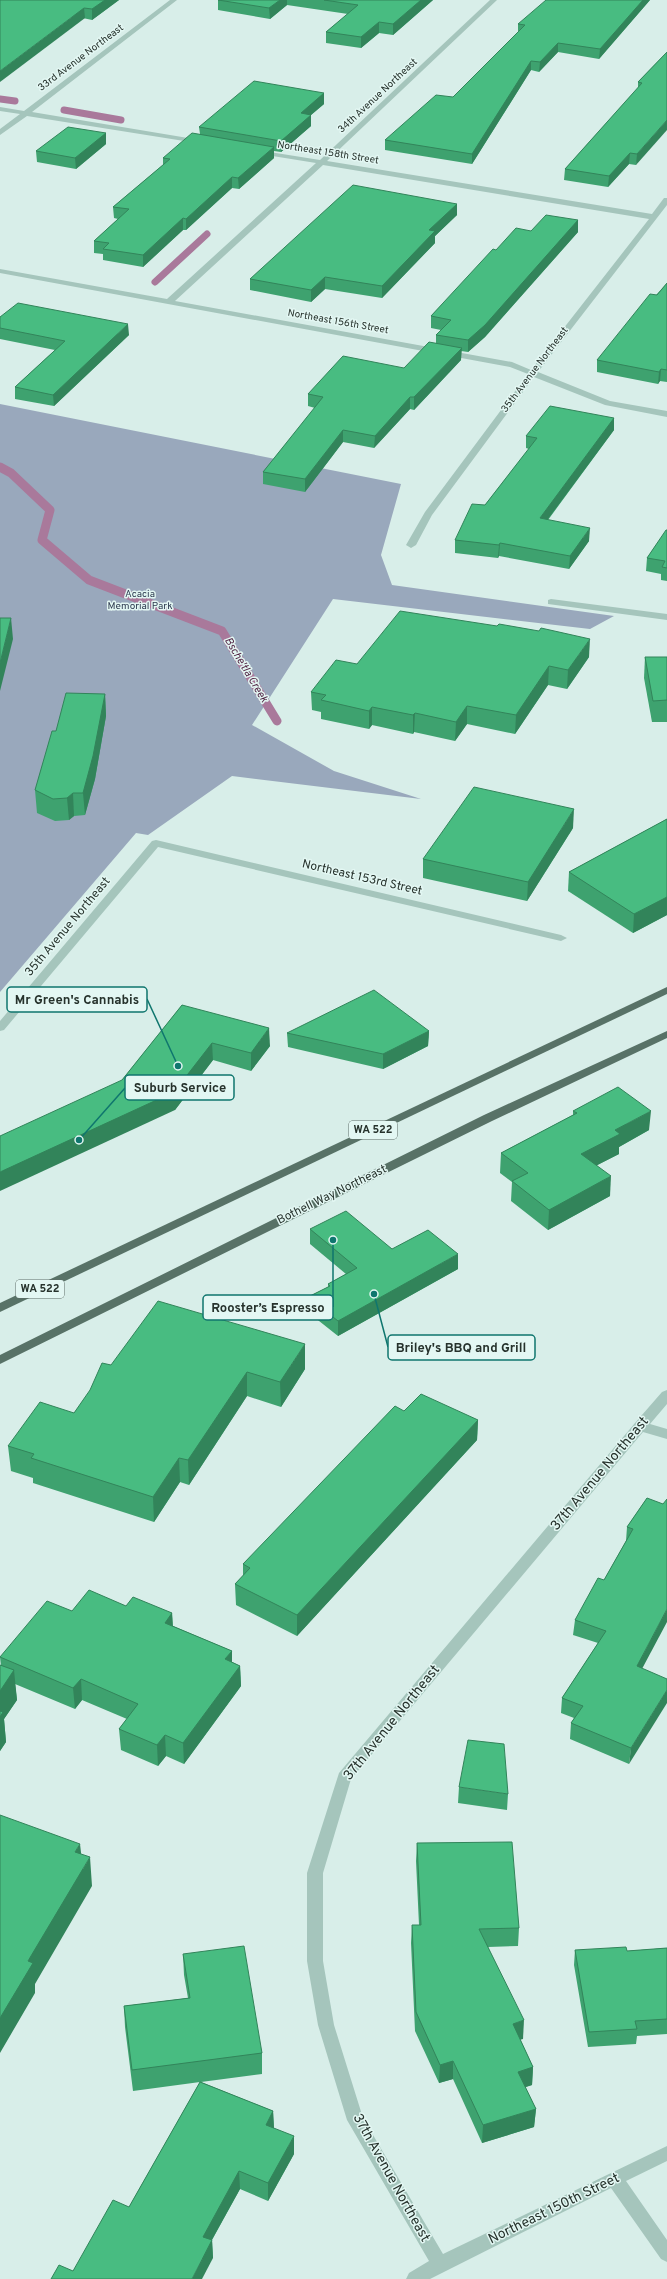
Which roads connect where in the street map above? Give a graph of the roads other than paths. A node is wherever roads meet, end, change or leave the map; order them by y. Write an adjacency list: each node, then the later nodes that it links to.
1 (174, 0): 4 (street, 33rd Avenue Northeast)
2 (494, 0): 8 (street, 34th Avenue Northeast)
3 (0, 109): 4 (street)
4 (25, 113): 5 (street, 33rd Avenue Northeast); 6 (street)
5 (0, 133)
6 (205, 143)
7 (252, 151): 8 (street, Northeast 158th Street)
8 (322, 162): 10 (street, Northeast 158th Street); 12 (street, 34th Avenue Northeast)
9 (667, 200): 10 (street, 35th Avenue Northeast)
10 (652, 217): 13 (street, 35th Avenue Northeast)
11 (0, 271): 12 (street, Northeast 156th Street)
12 (169, 302): 13 (street, Northeast 156th Street)
13 (533, 373): 14 (street, Northeast 156th Street); 15 (street, 35th Avenue Northeast)
14 (667, 414)
15 (411, 545)
16 (551, 602): 17 (street)
17 (667, 617)
18 (156, 843): 19 (street, Northeast 153rd Street); 21 (street, 35th Avenue Northeast)
19 (561, 938)
20 (667, 990): 23 (main road, WA 522)
21 (0, 1028)
22 (667, 1034): 24 (main road, Bothell Way Northeast)
23 (0, 1308)
24 (0, 1360)
25 (667, 1395): 26 (street, 37th Avenue Northeast)
26 (640, 1426): 27 (street); 31 (street, 37th Avenue Northeast)
27 (667, 1434)
28 (667, 2153): 29 (street, Northeast 150th Street)
29 (615, 2180): 30 (street); 31 (street, Northeast 150th Street)
30 (667, 2254)
31 (440, 2264): 32 (street)
32 (416, 2279)

